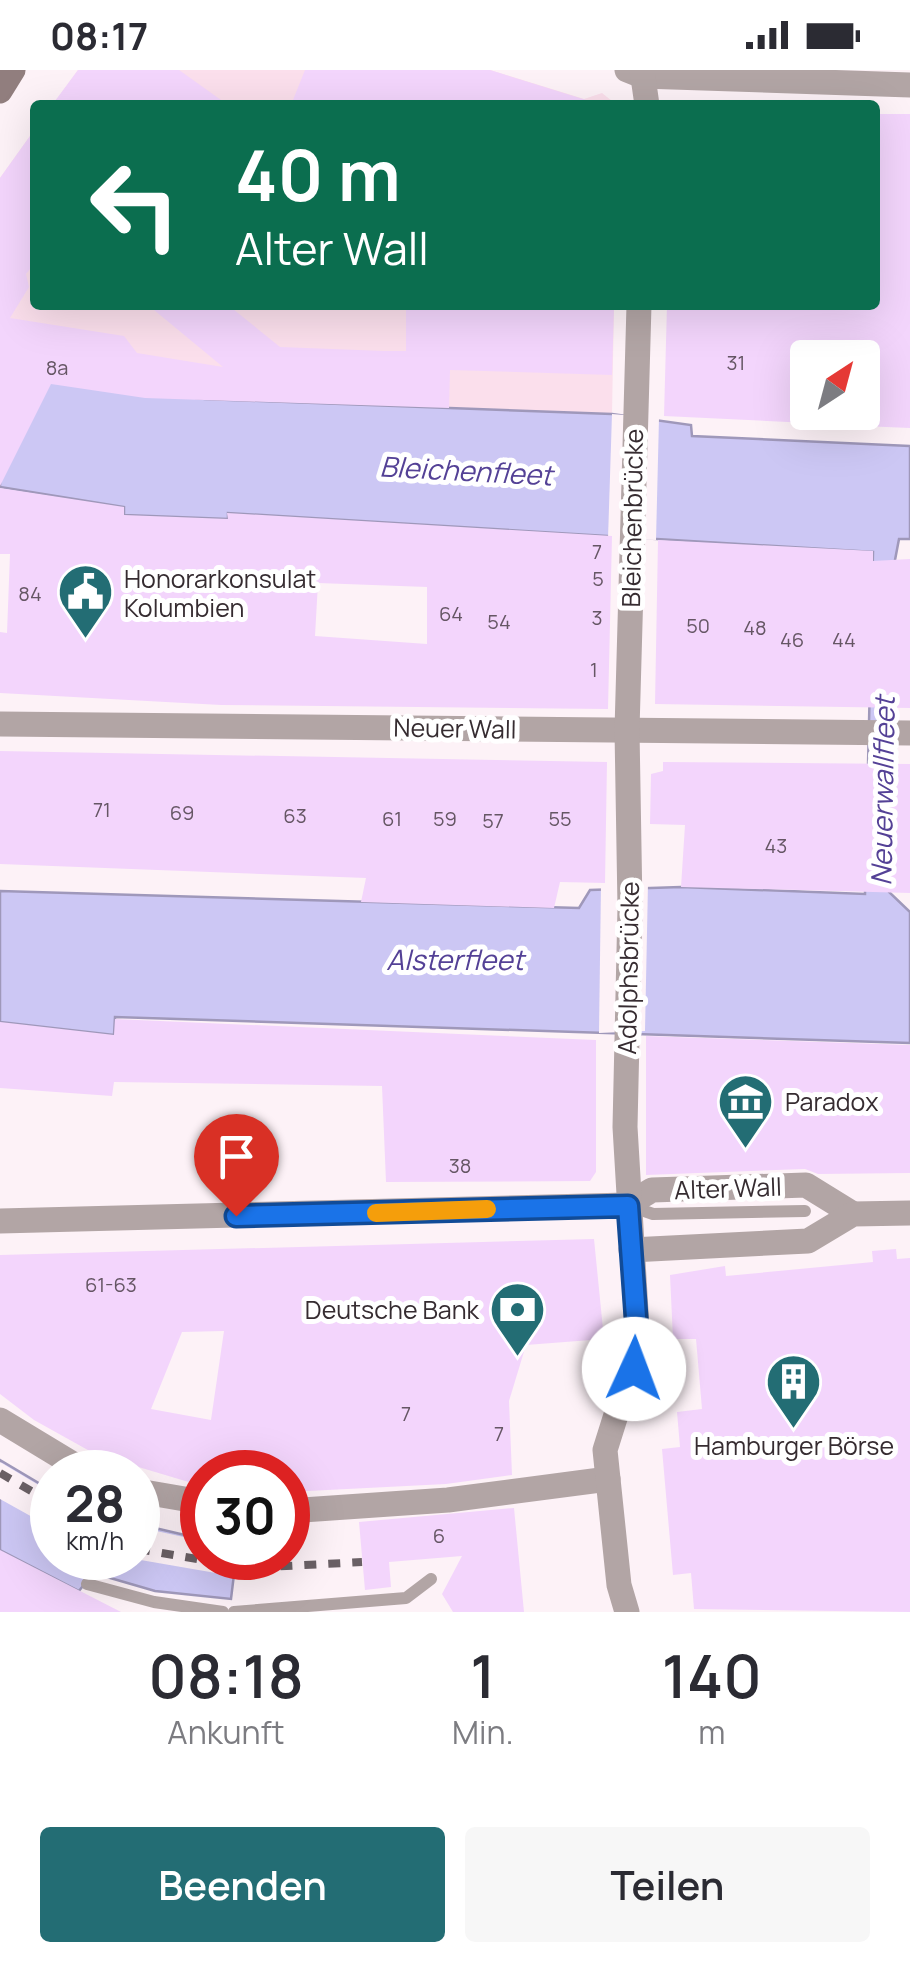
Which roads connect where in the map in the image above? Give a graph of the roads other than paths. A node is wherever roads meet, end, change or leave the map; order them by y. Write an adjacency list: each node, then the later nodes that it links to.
1 (13, 70): 4 (main road)
2 (637, 72): 3 (street); 5 (street)
3 (910, 85)
4 (0, 91)
5 (645, 100)
6 (639, 310): 8 (street, Bleichenbrücke)
7 (0, 724): 8 (street, Neuer Wall)
8 (626, 730): 9 (street, Neuer Wall); 10 (street, Adolphsbrücke)
9 (906, 733)
10 (628, 1206): 11 (lane); 13 (street, Alter Wall); 14 (street, Alter Wall); 15 (street, Adolphsbrücke)
11 (805, 1211)
12 (910, 1213): 13 (street)
13 (853, 1214): 15 (street)
14 (0, 1221)
15 (631, 1250): 18 (street, Adolphsbrücke)
16 (0, 1420): 17 (street)
17 (50, 1450)
18 (608, 1479): 19 (street); 24 (street, Adolphsbrücke)
19 (310, 1510)
20 (431, 1579): 23 (lane)
21 (87, 1584): 22 (lane)
22 (223, 1612)
23 (234, 1612)
24 (627, 1612)

